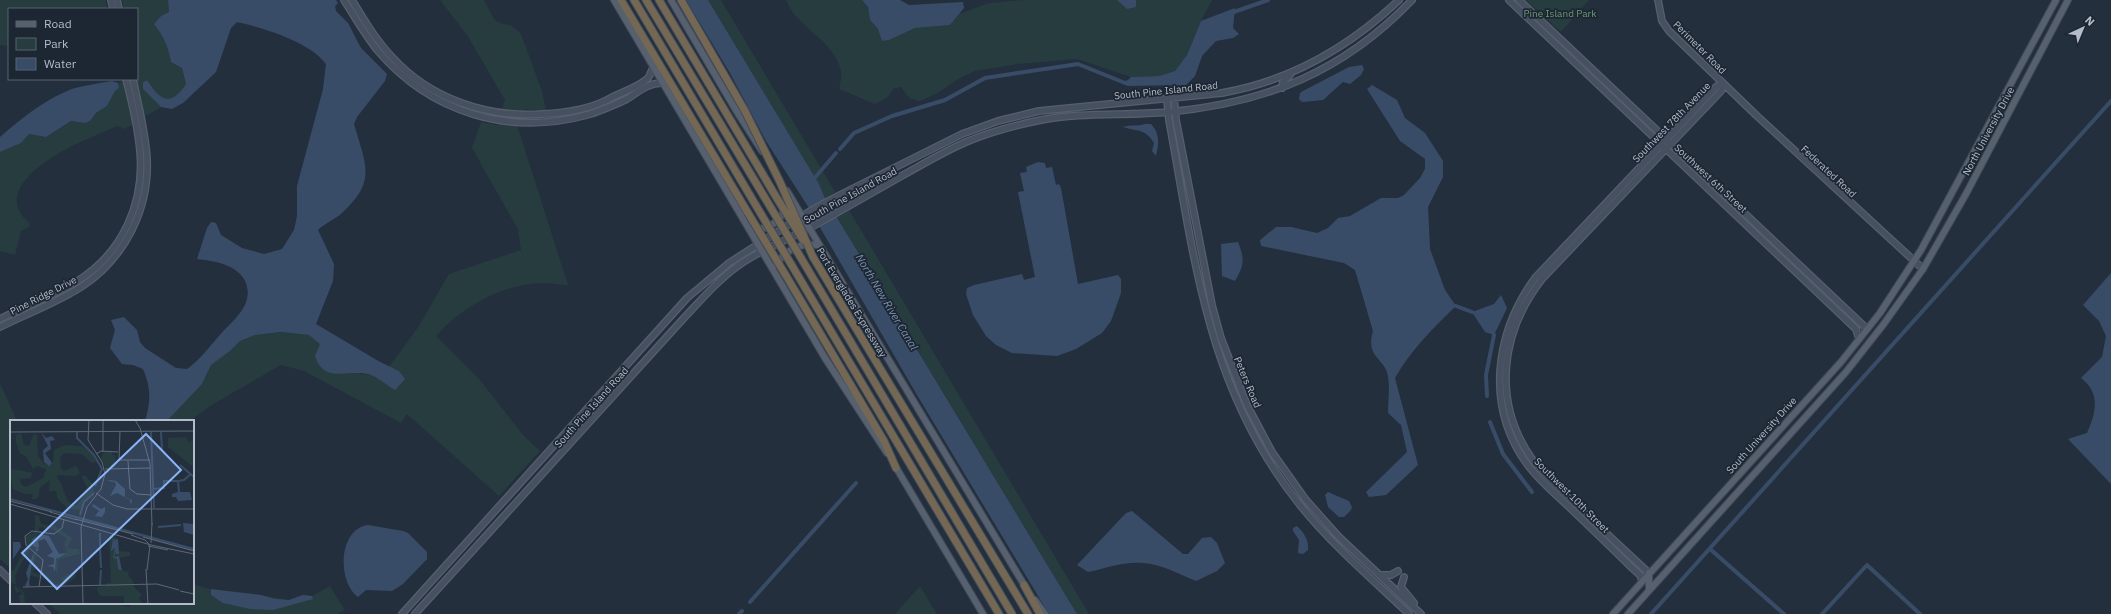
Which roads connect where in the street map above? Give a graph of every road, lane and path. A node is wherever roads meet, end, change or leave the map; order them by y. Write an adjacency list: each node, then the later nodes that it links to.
1 (344, 0): 23 (street)
2 (352, 0): 18 (street)
3 (614, 0): 18 (main road)
4 (621, 0): 58 (highway, bridge)
5 (633, 0): 74 (highway, bridge)
6 (646, 0): 75 (highway, bridge)
7 (659, 0): 41 (highway, Port Everglades Expressway, bridge)
8 (671, 0): 33 (main road)
9 (681, 0): 41 (highway, bridge)
10 (1400, 0): 19 (street, South Pine Island Road)
11 (1412, 0): 25 (street, South Pine Island Road)
12 (1509, 0): 32 (street, Southwest 6th Street)
13 (1519, 0): 31 (street, Southwest 6th Street)
14 (1658, 0): 24 (street, Perimeter Road)
15 (2056, 0): 17 (main road, North University Drive)
16 (2068, 0): 20 (main road, North University Drive)
17 (2044, 23): 20 (main road); 30 (main road, North University Drive)
18 (653, 68): 23 (main road)
19 (1295, 71): 25 (street); 26 (street, South Pine Island Road)
20 (2027, 78): 35 (main road, North University Drive)
21 (126, 80): 51 (street, Pine Ridge Drive)
22 (133, 80): 52 (street, Pine Ridge Drive)
23 (662, 83): 36 (main road)
24 (1724, 84): 31 (street, Southwest 78th Avenue); 43 (street, Federated Road)
25 (1282, 88): 28 (street, South Pine Island Road)
26 (1174, 98): 27 (street, South Pine Island Road); 28 (street, Peters Road)
27 (1167, 99): 29 (street, Peters Road); 34 (street, South Pine Island Road)
28 (1175, 111): 29 (street, South Pine Island Road); 62 (street, Peters Road)
29 (1168, 112): 37 (street, South Pine Island Road); 79 (street, Peters Road)
30 (1985, 134): 35 (main road); 43 (main road, North University Drive)
31 (1669, 142): 32 (street, Southwest 78th Avenue); 53 (street, Southwest 6th Street)
32 (1665, 147): 42 (street, Southwest 78th Avenue); 46 (street, Southwest 78th Avenue); 54 (street, Southwest 6th Street)
33 (788, 194): 34 (main road); 36 (main road)
34 (802, 217): 37 (main road); 38 (street, South Pine Island Road)
35 (1953, 217): 45 (main road, North University Drive)
36 (746, 224): 38 (main road)
37 (812, 226): 39 (main road); 40 (street, South Pine Island Road)
38 (758, 244): 40 (main road); 48 (street, South Pine Island Road)
39 (820, 246): 47 (main road); 66 (main road)
40 (763, 251): 47 (main road); 50 (street, South Pine Island Road)
41 (813, 257): 76 (highway, Port Everglades Expressway)
42 (1551, 262): 44 (street, Southwest 78th Avenue); 46 (street)
43 (1914, 262): 45 (street, Federated Road); 53 (main road, South University Drive)
44 (1546, 267): 49 (street); 57 (street, Southwest 78th Avenue)
45 (1923, 269): 55 (main road)
46 (1548, 274): 49 (street, Southwest 78th Avenue)
47 (777, 276): 58 (main road)
48 (708, 278): 50 (street); 71 (street, South Pine Island Road)
49 (1542, 279): 56 (street, Southwest 78th Avenue)
50 (704, 297): 72 (street, South Pine Island Road)
51 (0, 319)
52 (0, 327)
53 (1867, 329): 54 (main road, South University Drive); 55 (main road)
54 (1859, 339): 61 (main road, South University Drive)
55 (1866, 347): 67 (main road)
56 (1508, 408): 61 (street, Southwest 10th Street)
57 (1503, 412): 65 (street, Southwest 10th Street)
58 (896, 468): 73 (main road)
59 (0, 570): 64 (street)
60 (1398, 571): 62 (street)
61 (1649, 573): 65 (main road, South University Drive); 67 (main road)
62 (1379, 575): 69 (street, Peters Road)
63 (1404, 577): 69 (street)
64 (10, 579)
65 (1642, 581): 80 (main road, South University Drive)
66 (1024, 585): 77 (highway); 78 (main road)
67 (1649, 590): 81 (main road)
68 (36, 604): 70 (street)
69 (1419, 613)
70 (47, 614)
71 (402, 614)
72 (415, 614)
73 (983, 614)
74 (999, 614)
75 (1012, 614)
76 (1028, 614)
77 (1040, 614)
78 (1045, 614)
79 (1409, 614)
80 (1613, 614)
81 (1628, 614)

